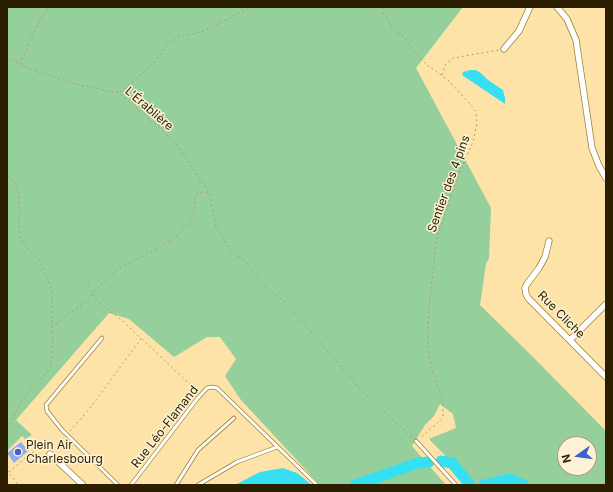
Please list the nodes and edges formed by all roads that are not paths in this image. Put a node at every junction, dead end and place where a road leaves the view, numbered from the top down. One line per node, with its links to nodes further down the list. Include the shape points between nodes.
1 (530, 7): 3 (street, via 519,31)
2 (557, 7): 4 (street, via 576,40 592,148)
3 (504, 49)
4 (606, 178)
5 (549, 241): 8 (street, Rue Cliche, via 545,257 525,288 526,294)
6 (606, 304): 8 (street)
7 (102, 338): 15 (lane, via 46,405 47,411 62,430)
8 (570, 340): 9 (street, Rue Cliche)
9 (606, 377)
10 (234, 418): 17 (lane, via 198,450)
11 (416, 441): 20 (lane)
12 (277, 447): 16 (lane, Rue Léo-Flamand, via 217,388 207,388); 18 (lane, via 237,462); 19 (lane)
13 (50, 454): 14 (street)
14 (83, 485)
15 (118, 485)
16 (132, 485)
17 (176, 485)
18 (198, 485)
19 (317, 485)
20 (456, 485)

